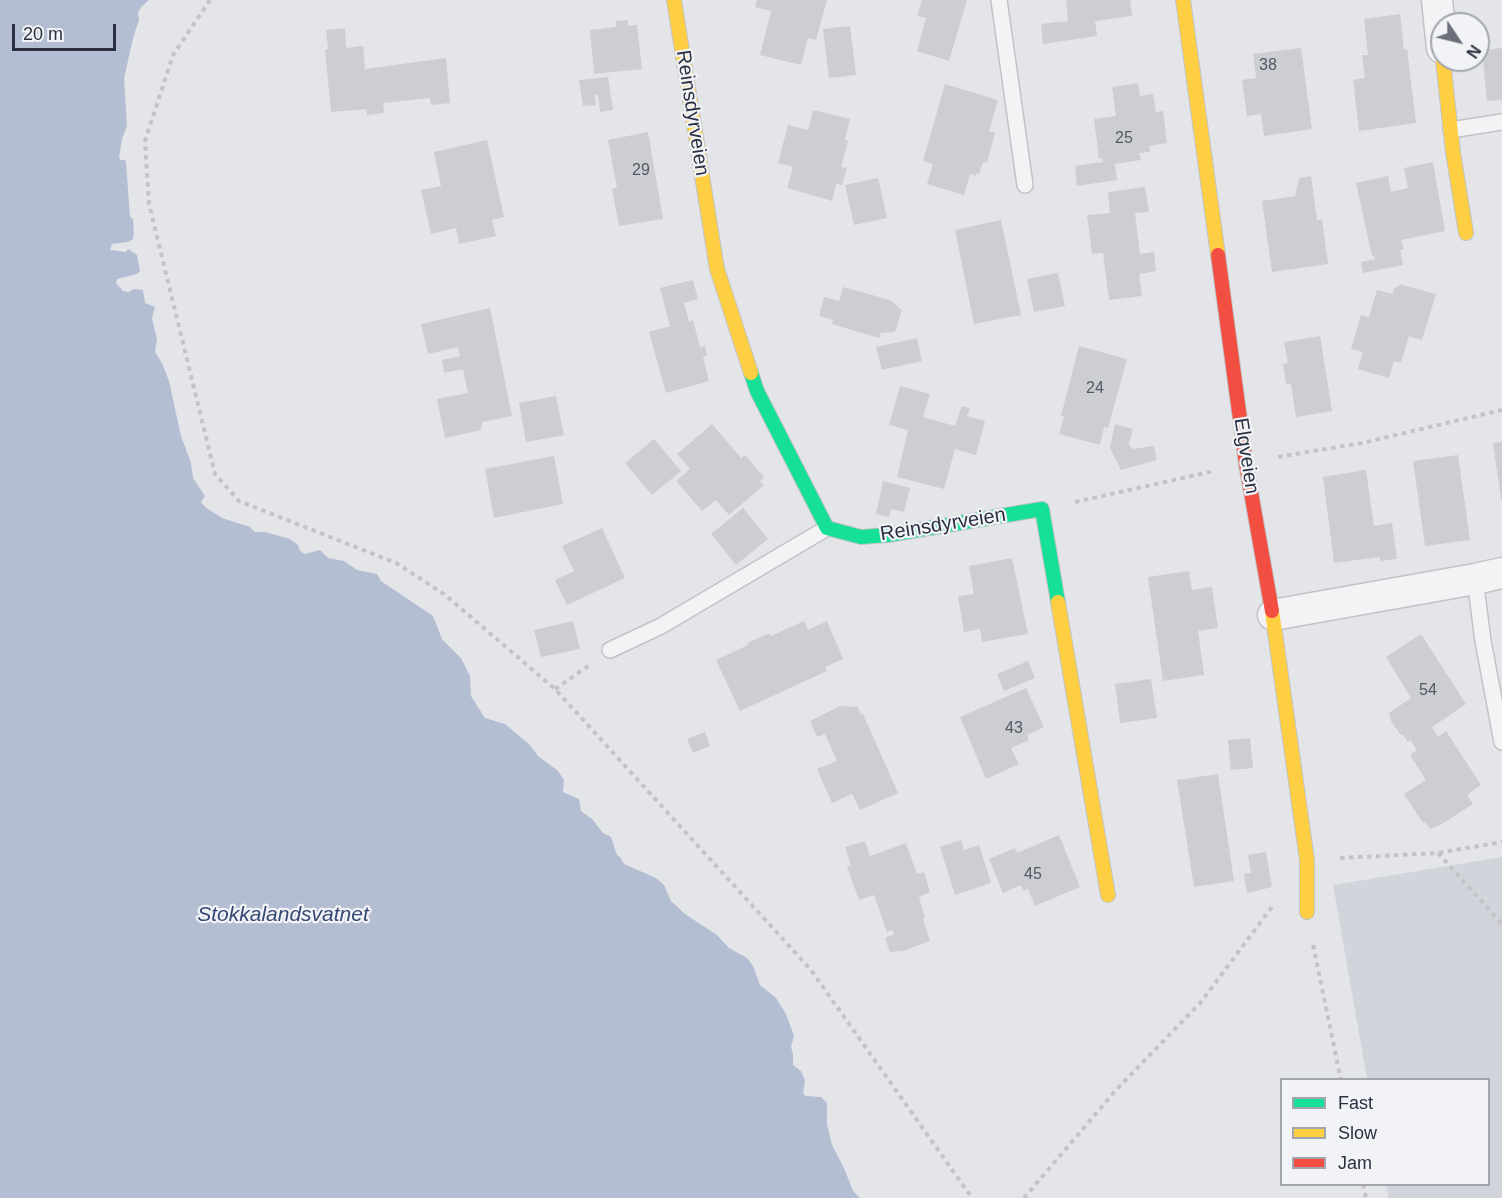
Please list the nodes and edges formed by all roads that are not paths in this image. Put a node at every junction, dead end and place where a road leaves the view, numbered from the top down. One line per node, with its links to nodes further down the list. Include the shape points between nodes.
1 (674, 0): 9 (street, Reinsdyrveien, via 717,269 757,390)
2 (999, 0): 7 (lane)
3 (1183, 0): 11 (street, Elgveien, via 1246,464)
4 (1444, 72): 6 (street)
5 (1502, 122): 6 (lane)
6 (1451, 130): 8 (street)
7 (1025, 185)
8 (1466, 233)
9 (827, 528): 12 (lane, via 661,626); 14 (street, Reinsdyrveien, via 861,537 888,535 1042,509)
10 (1489, 576): 11 (street); 13 (lane, via 1484,640)
11 (1273, 615): 15 (street, Elgveien, via 1307,860)
12 (610, 651)
13 (1502, 742)
14 (1108, 895)
15 (1306, 912)

